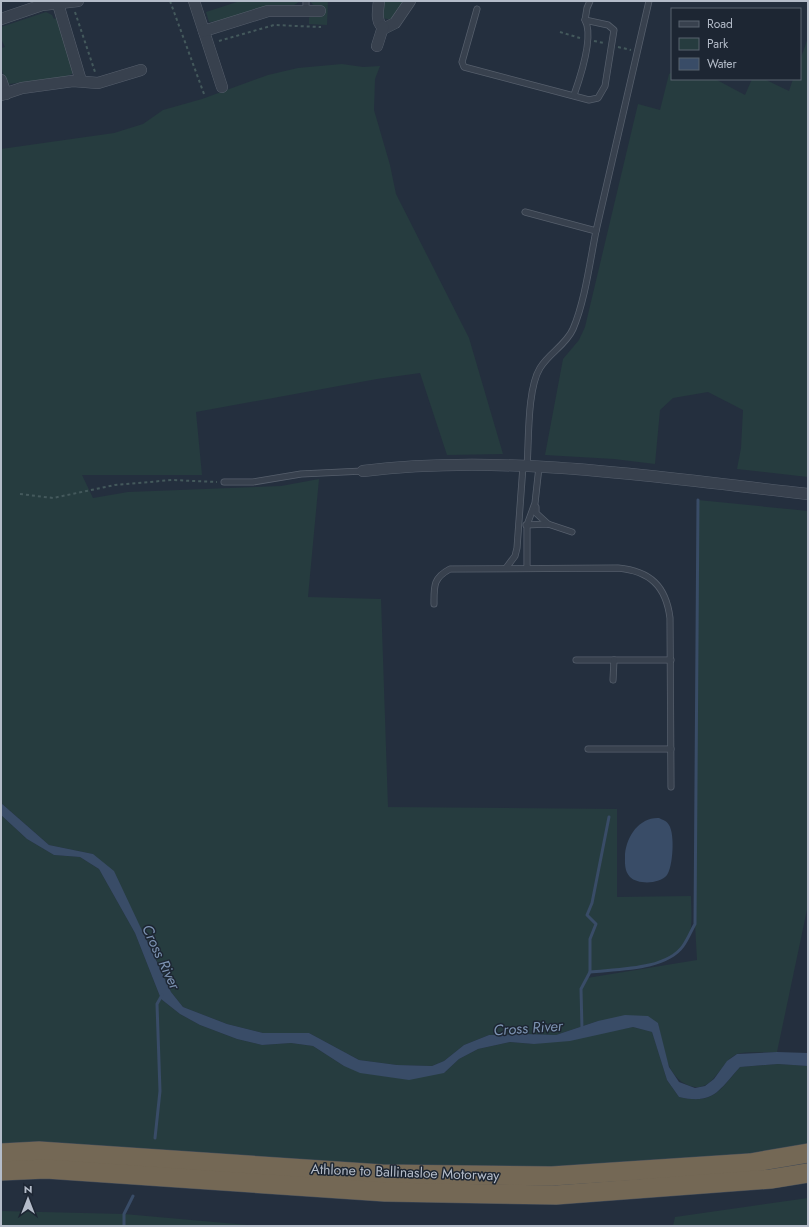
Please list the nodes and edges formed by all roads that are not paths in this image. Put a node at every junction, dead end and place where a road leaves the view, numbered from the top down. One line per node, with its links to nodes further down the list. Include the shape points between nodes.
1 (194, 1): 14 (street)
2 (378, 1): 13 (street, via 378,21)
3 (410, 1): 13 (street, via 392,26)
4 (590, 1): 12 (lane)
5 (649, 1): 23 (lane)
6 (61, 3): 7 (street); 11 (street, via 42,5); 18 (street)
7 (76, 5)
8 (306, 6): 10 (street); 14 (street, via 268,10)
9 (477, 10): 21 (lane, via 462,62 464,67)
10 (320, 11)
11 (1, 19)
12 (585, 20): 21 (lane, via 588,25 588,40); 21 (lane, via 608,25 614,30 612,45 605,86 598,98 589,100)
13 (383, 27): 15 (street)
14 (204, 31): 19 (street)
15 (377, 46)
16 (141, 70): 18 (street, via 128,70 98,83)
17 (1, 80): 20 (street)
18 (81, 81): 20 (street, via 22,88)
19 (222, 87)
20 (4, 94)
21 (574, 95)
22 (525, 212): 23 (lane)
23 (596, 231): 24 (lane, via 573,329 542,365 534,380)
24 (525, 467): 25 (street); 26 (street, via 479,465 398,467); 31 (lane)
25 (539, 467): 28 (street); 29 (lane)
26 (363, 471): 27 (lane, via 301,474 253,482)
27 (224, 482)
28 (808, 494)
29 (535, 502): 30 (lane, via 536,513); 32 (lane)
30 (548, 524): 32 (lane); 33 (lane)
31 (519, 525): 32 (lane); 34 (lane, via 515,556)
32 (527, 525): 35 (lane)
33 (572, 532)
34 (506, 568): 35 (lane); 36 (lane, via 450,569 442,573 434,587)
35 (527, 568): 39 (lane, via 618,568 633,570 649,578 664,593 668,605)
36 (434, 604)
37 (576, 660): 38 (lane)
38 (614, 660): 39 (lane); 40 (lane)
39 (671, 660): 41 (lane)
40 (613, 680)
41 (671, 748): 42 (lane); 43 (lane)
42 (588, 749)
43 (671, 787)
44 (1, 1153): 45 (highway, Athlone to Ballinasloe Motorway, via 39,1151 382,1174 552,1176 750,1163)
45 (808, 1153)
46 (1, 1171): 47 (highway, Athlone to Ballinasloe Motorway, via 46,1169 385,1192 556,1195 771,1179)
47 (808, 1173)

